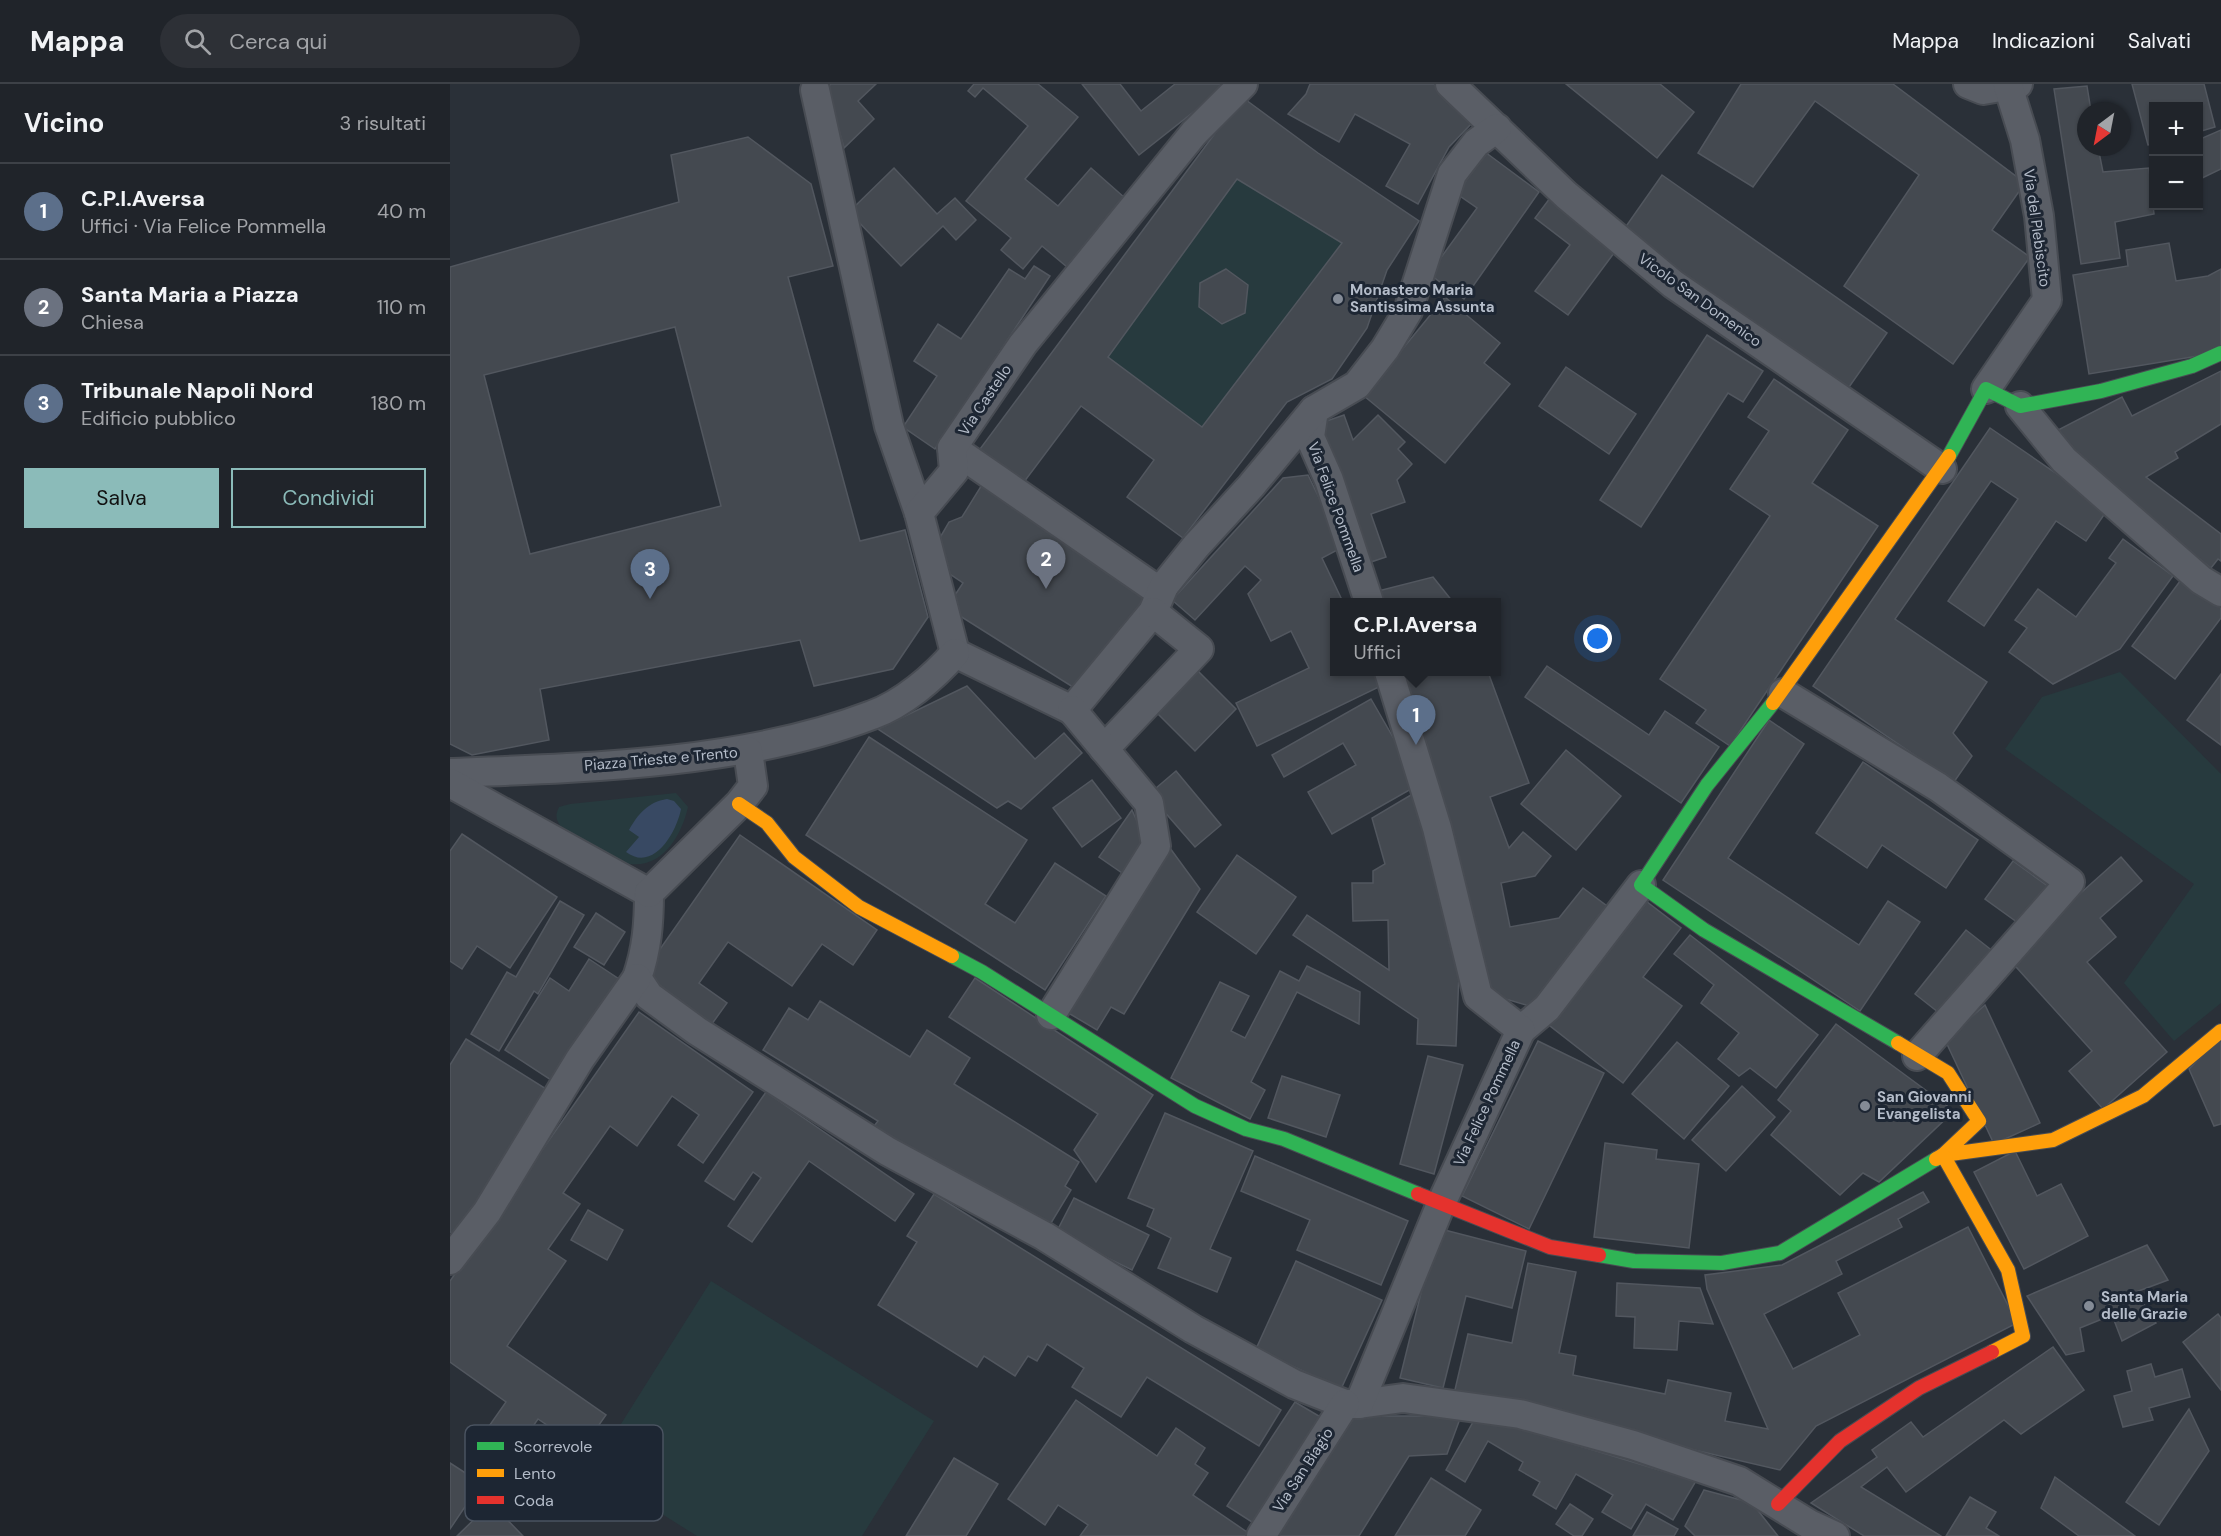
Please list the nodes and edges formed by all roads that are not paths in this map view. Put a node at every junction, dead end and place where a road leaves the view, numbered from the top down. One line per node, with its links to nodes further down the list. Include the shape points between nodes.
1 (1243, 84): 11 (street, Via Castello, via 1194,133 1044,318)
2 (1450, 84): 6 (street, Vicolo San Domenico)
3 (1968, 84): 4 (street, via 1983,90)
4 (2013, 85): 8 (street, Via del Plebiscito, via 2037,205 2047,300)
5 (814, 90): 13 (street, via 889,426)
6 (1497, 128): 10 (street, via 1476,143 1452,174 1408,311 1385,349 1357,385); 12 (street, Vicolo San Domenico, via 1566,195 1672,284)
7 (2221, 353): 9 (street, via 2192,366 2124,384)
8 (1986, 389): 9 (street); 12 (street)
9 (2020, 406): 15 (street, via 2064,460 2192,573)
10 (1314, 410): 14 (street); 16 (street, Via Felice Pommella, via 1310,437 1329,480)
11 (952, 448): 13 (street, Via Castello, via 954,471); 14 (street, via 1153,587)
12 (1942, 469): 20 (street)
13 (919, 513): 18 (street)
14 (1164, 586): 17 (street)
15 (2221, 592)
16 (1367, 598)
17 (1153, 612): 21 (street); 22 (street, via 1199,649)
18 (955, 653): 21 (street); 23 (street, via 934,678 874,715)
19 (1390, 676): 31 (street, Via Felice Pommella, via 1437,828 1478,996)
20 (1783, 693): 27 (street, via 1761,715 1684,818); 33 (street, via 1938,787 2070,882)
21 (1072, 710): 22 (street)
22 (1104, 749): 30 (street, via 1149,802 1156,846)
23 (748, 751): 24 (street, Piazza Trieste e Trento, via 551,770); 26 (street, Piazza Trieste e Trento, via 753,786)
24 (450, 773)
25 (450, 783): 28 (street)
26 (739, 804): 28 (street, Piazza Trieste e Trento); 30 (street, via 767,823 794,857 859,907 955,956)
27 (1641, 885): 31 (street, via 1547,1008); 33 (street, via 1704,930)
28 (649, 892): 29 (street, via 645,956)
29 (637, 978): 36 (street, via 580,1059 487,1212); 37 (street, via 649,996 697,1031 887,1150 1044,1236 1203,1335 1294,1384)
30 (1051, 1015): 35 (street, via 1195,1106)
31 (1521, 1030): 35 (street, Via Felice Pommella)
32 (2221, 1031): 34 (street, via 2143,1096 2054,1140)
33 (1917, 1056): 34 (street, via 1948,1073 1978,1121)
34 (1943, 1155): 35 (street, via 1780,1253 1722,1263 1634,1261 1550,1247); 38 (street, via 2008,1270 2023,1336 1919,1388 1840,1441)
35 (1441, 1204): 37 (street, Via Felice Pommella)
36 (450, 1260)
37 (1352, 1404): 38 (street, via 1403,1398 1520,1414 1633,1445 1740,1481); 40 (street, Via San Biagio)
38 (1778, 1504): 39 (street)
39 (1809, 1530): 41 (street)
40 (1261, 1536)
41 (1835, 1536)

